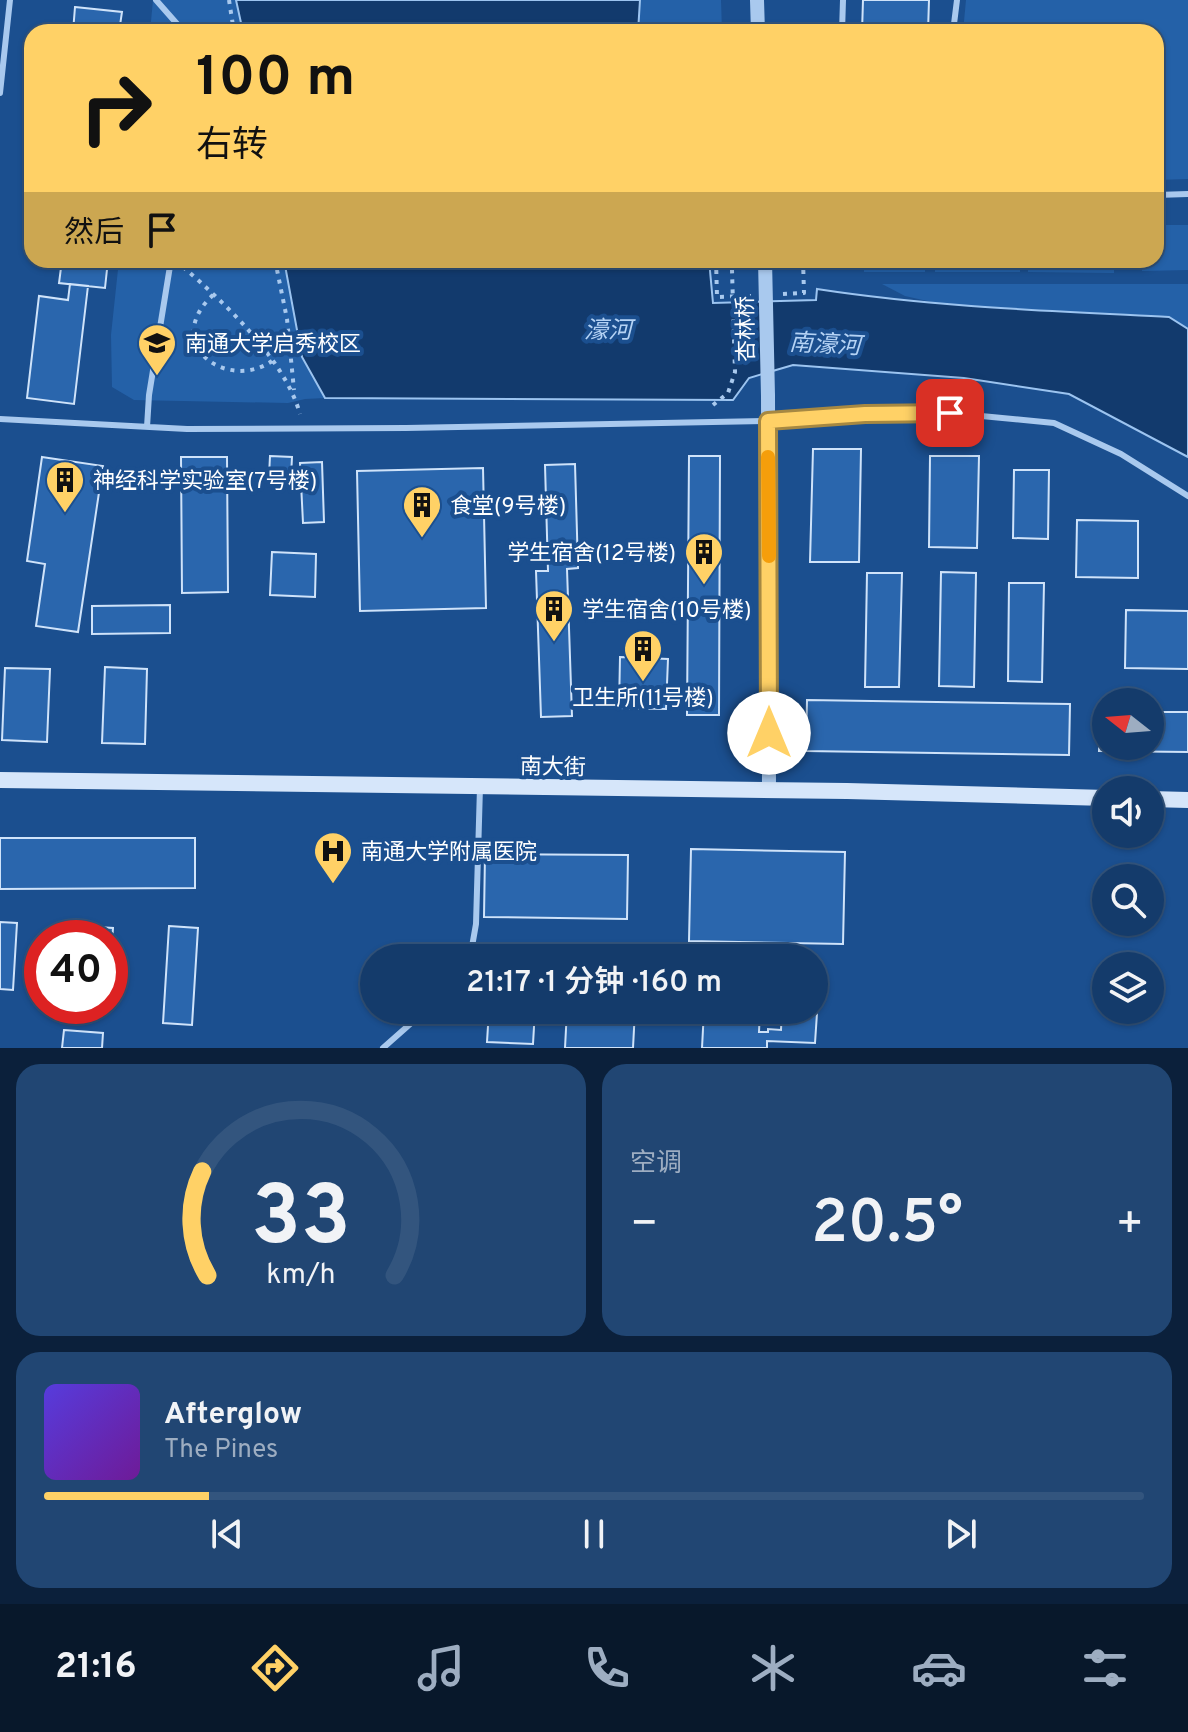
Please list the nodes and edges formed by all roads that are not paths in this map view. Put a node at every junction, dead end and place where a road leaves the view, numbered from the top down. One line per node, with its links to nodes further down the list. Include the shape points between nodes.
1 (10, 0): 10 (lane)
2 (156, 0): 6 (lane)
3 (757, 0): 7 (street)
4 (843, 0): 8 (lane)
5 (957, 0): 9 (lane)
6 (177, 24)
7 (758, 24)
8 (842, 24)
9 (954, 24)
10 (0, 93)
11 (1188, 194): 12 (lane)
12 (1164, 195)
13 (172, 268): 17 (lane)
14 (765, 268): 16 (street, 杏林桥, bridge)
15 (0, 419): 17 (lane)
16 (768, 421): 17 (lane); 18 (lane, via 950,413 1054,423 1121,454); 21 (street, 杏林桥)
17 (147, 427)
18 (1188, 496)
19 (0, 780): 20 (main road, 南大街)
20 (480, 787): 21 (main road, 南大街); 25 (lane)
21 (769, 791): 22 (main road, 南大街)
22 (1092, 798)
23 (1164, 799): 24 (main road)
24 (1188, 800)
25 (472, 944)
26 (410, 1024): 27 (lane)
27 (383, 1048)

